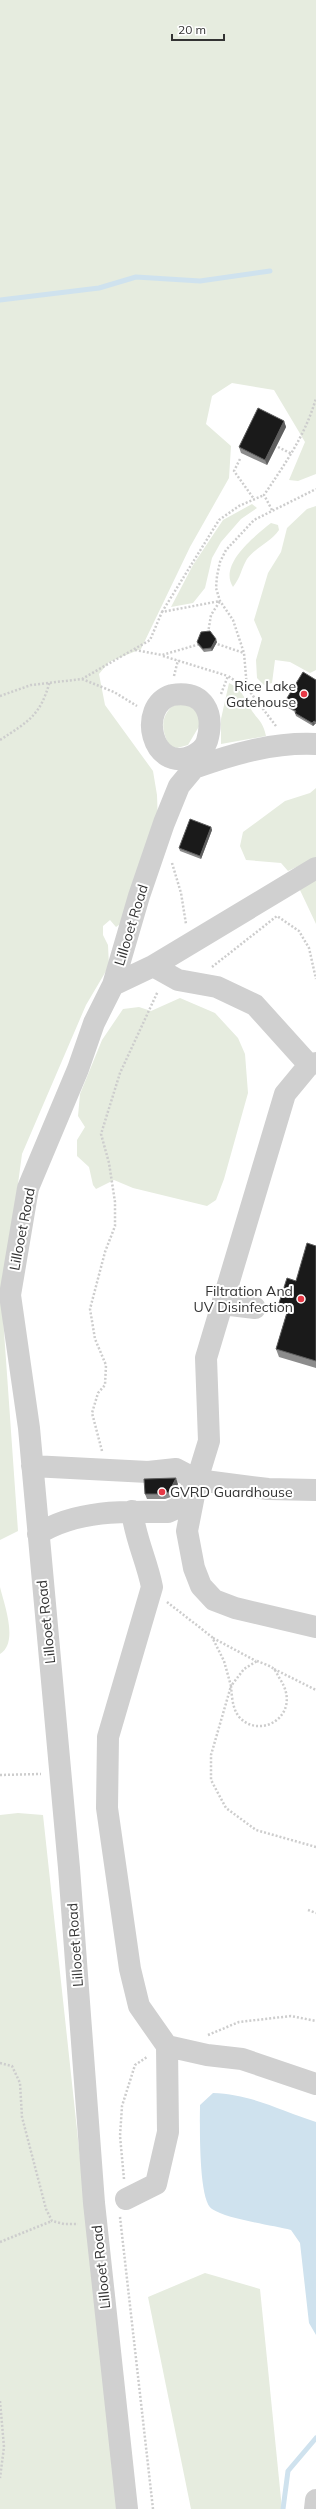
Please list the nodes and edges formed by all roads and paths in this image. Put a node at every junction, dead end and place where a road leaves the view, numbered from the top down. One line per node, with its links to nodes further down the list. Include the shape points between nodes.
1 (316, 398): 3 (path)
2 (278, 446): 3 (path)
3 (292, 454): 6 (path)
4 (240, 459): 7 (path, via 234,471)
5 (316, 488): 8 (path)
6 (264, 495): 7 (path); 8 (path)
7 (254, 499): 10 (path, via 220,520)
8 (272, 510): 9 (path, via 254,520 226,550 217,576 216,588)
9 (220, 602): 10 (path); 11 (path, via 211,615); 13 (path, via 233,620)
10 (162, 612): 12 (path, via 150,640)
11 (208, 635)
12 (134, 650): 14 (path); 18 (path, via 117,657)
13 (244, 653): 14 (path, via 207,641); 20 (path)
14 (162, 655): 15 (path)
15 (178, 660): 16 (path); 17 (path)
16 (174, 676)
17 (228, 676): 20 (path); 23 (path)
18 (82, 679): 19 (path); 22 (path, via 114,692)
19 (50, 681): 21 (path); 24 (path, via 44,703 32,719)
20 (247, 688): 25 (path, via 265,715)
21 (0, 696)
22 (153, 716): 23 (street, via 161,699 182,694 202,702); 26 (street, via 152,729 156,746 164,755)
23 (211, 720): 26 (street, via 207,743)
24 (0, 740)
25 (307, 744): 26 (street)
26 (191, 763): 34 (street, Lillooet Road, via 164,823 139,896)
27 (171, 860): 29 (path, via 181,893 186,924)
28 (316, 868): 29 (street)
29 (183, 949): 30 (street)
30 (153, 966): 33 (street); 34 (street)
31 (209, 969): 32 (path, via 277,916 299,930 309,948)
32 (316, 979)
33 (178, 980): 35 (street, via 217,986 255,1005); 38 (path, via 160,986 157,998 137,1032 120,1073 102,1134 110,1170 115,1226 103,1258 90,1308 94,1339 106,1364 105,1385 98,1393 92,1413)
34 (114, 985): 39 (street, Lillooet Road, via 94,1023 78,1069 28,1188 10,1296)
35 (312, 1064): 36 (street, via 286,1094)
36 (222, 1304): 37 (street); 40 (street, via 206,1358 209,1441)
37 (254, 1308)
38 (104, 1457)
39 (32, 1466): 40 (street, via 148,1472 176,1469); 43 (street, Lillooet Road)
40 (197, 1480): 41 (street, via 268,1489); 42 (street, via 179,1507 168,1512); 45 (street, via 187,1531 194,1568 201,1586 214,1600 235,1608)
41 (316, 1490)
42 (132, 1511): 43 (street, via 76,1518 51,1525); 44 (street, via 134,1532 149,1570)
43 (38, 1534): 51 (street, Lillooet Road)
44 (152, 1587): 46 (path, via 172,1607); 58 (street, via 108,1737 107,1808 130,1969 139,2006)
45 (316, 1627)
46 (212, 1637): 47 (path); 49 (path, via 224,1661)
47 (257, 1661): 48 (path); 49 (path, via 244,1669)
48 (274, 1669): 49 (path, via 286,1687 288,1705 281,1716 267,1725 254,1725 240,1718 233,1704); 50 (path)
49 (231, 1686): 53 (path, via 211,1755 211,1780 226,1808 256,1830)
50 (316, 1690)
51 (60, 1774): 52 (path); 68 (street, Lillooet Road, via 94,2203)
52 (0, 1775)
53 (316, 1847)
54 (308, 1910): 55 (path)
55 (316, 1913)
56 (316, 2021): 57 (path, via 291,2016 239,2022)
57 (204, 2036)
58 (166, 2046): 60 (street, via 207,2055 242,2058); 61 (path, via 135,2065 122,2106 120,2136); 61 (street, via 170,2105 168,2132 156,2184)
59 (0, 2063): 62 (path, via 12,2066 20,2083 26,2137)
60 (316, 2084)
61 (126, 2199): 69 (path, via 120,2220)
62 (52, 2221): 63 (path, via 64,2224); 64 (path)
63 (84, 2223)
64 (0, 2242)
65 (0, 2401): 66 (path, via 4,2447)
66 (0, 2478)
67 (316, 2500): 70 (street)
68 (127, 2509)
69 (153, 2509)
70 (315, 2509)

